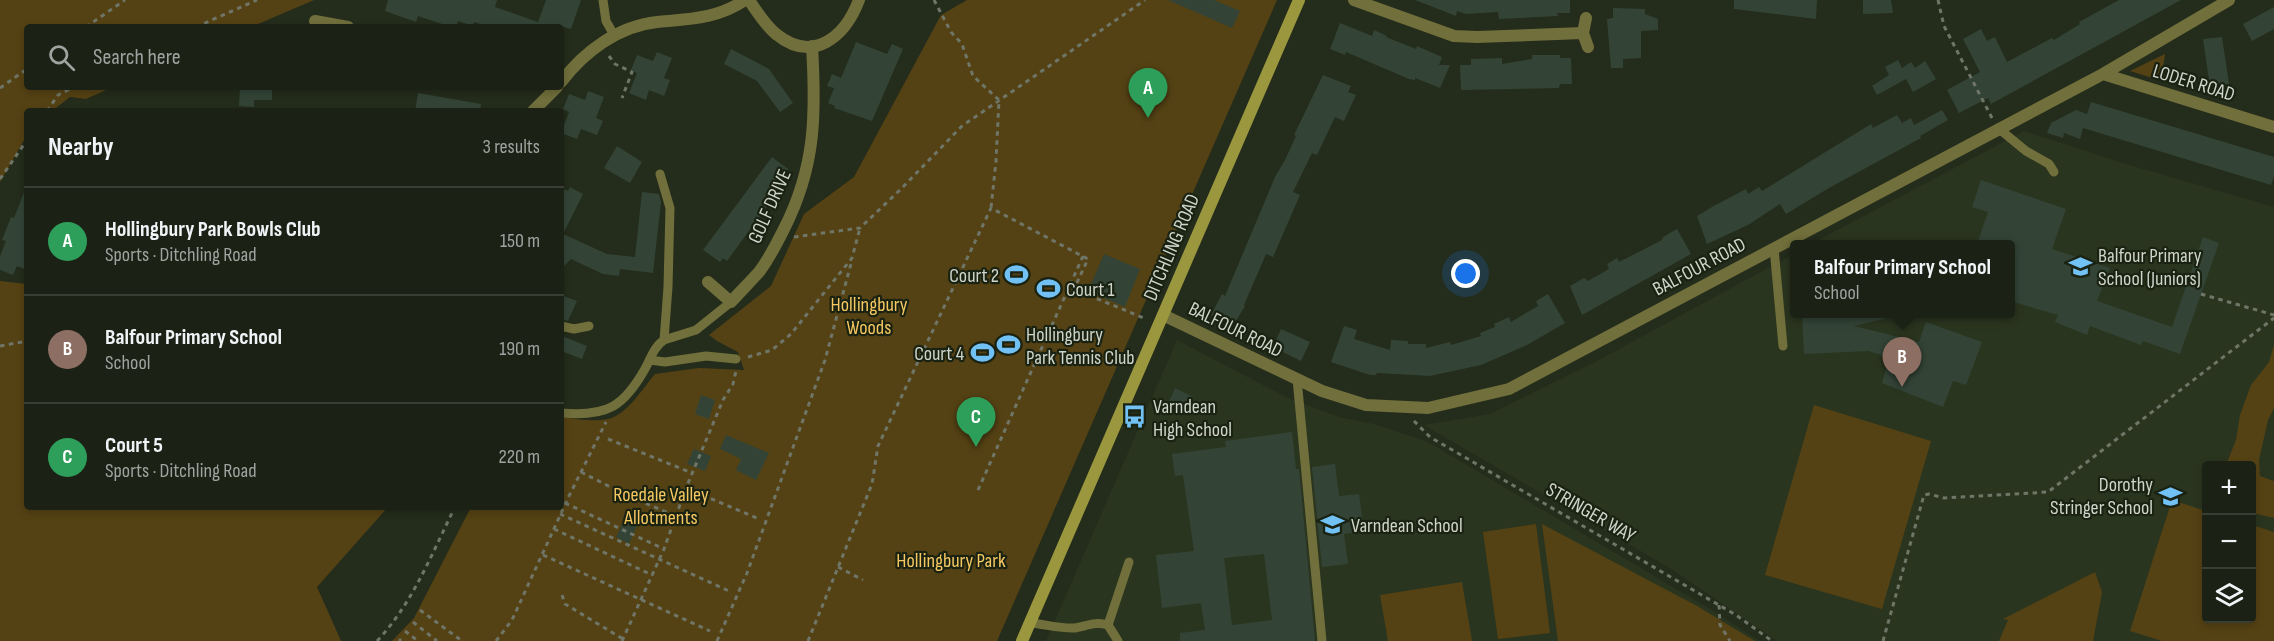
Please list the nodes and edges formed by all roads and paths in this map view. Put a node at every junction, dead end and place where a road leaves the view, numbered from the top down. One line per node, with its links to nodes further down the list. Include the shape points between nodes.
1 (125, 0): 14 (path)
2 (257, 0): 15 (path)
3 (603, 0): 18 (lane, via 606,21)
4 (747, 0): 18 (street, via 707,18 646,24); 20 (street, via 776,34 795,44)
5 (934, 0): 29 (path, via 962,44 973,76)
6 (1145, 0): 29 (path)
7 (1299, 0): 48 (street, DITCHLING ROAD)
8 (1354, 0): 17 (street, via 1454,36)
9 (1938, 0): 33 (path, via 1944,26)
10 (2229, 0): 24 (street, BALFOUR ROAD)
11 (862, 1): 20 (street, via 843,30 825,43)
12 (1586, 18): 17 (street)
13 (315, 21): 16 (street)
14 (90, 24)
15 (203, 24)
16 (332, 24)
17 (1583, 33): 21 (street)
18 (614, 35): 19 (street)
19 (601, 44): 22 (street); 28 (path, via 615,64 632,72)
20 (812, 46): 40 (street, GOLF DRIVE, via 813,138 798,198)
21 (1588, 47)
22 (567, 67)
23 (24, 71): 25 (path)
24 (2103, 74): 32 (street, LODER ROAD); 33 (street, BALFOUR ROAD)
25 (0, 88)
26 (68, 90): 30 (path, via 58,95)
27 (554, 90): 31 (street)
28 (622, 98)
29 (999, 100): 38 (path); 39 (path, via 962,126)
30 (49, 108)
31 (536, 108)
32 (2274, 127)
33 (1998, 129): 35 (lane, via 2049,164); 41 (street, BALFOUR ROAD)
34 (24, 144): 37 (path)
35 (2054, 172)
36 (660, 174): 51 (lane, via 670,208)
37 (0, 179)
38 (991, 208): 42 (path); 78 (path, via 879,446 872,484)
39 (860, 228): 40 (path); 43 (path)
40 (779, 239): 46 (street, GOLF DRIVE, via 759,271)
41 (1774, 248): 54 (lane); 58 (street, BALFOUR ROAD, via 1509,389 1428,408)
42 (1083, 256): 48 (path, via 1088,259 1074,289); 65 (path)
43 (852, 258): 55 (path, via 786,340 764,354); 97 (path, via 825,360 747,573)
44 (708, 282): 46 (street)
45 (2201, 294): 47 (path)
46 (731, 302): 51 (lane, via 696,330)
47 (2274, 317): 104 (path, via 2048,492 1944,498 1924,495)
48 (1161, 320): 57 (street, BALFOUR ROAD); 87 (street, DITCHLING ROAD)
49 (589, 326): 50 (lane)
50 (564, 327)
51 (664, 340): 56 (lane)
52 (24, 342): 53 (path)
53 (0, 346)
54 (1783, 346)
55 (736, 359): 56 (lane, via 706,356 665,362); 63 (path, via 735,381)
56 (650, 360): 59 (lane, via 625,399)
57 (1297, 379): 58 (street, BALFOUR ROAD, via 1366,405); 101 (lane)
58 (1398, 406): 84 (path, STRINGER WAY, via 1430,437)
59 (610, 409): 60 (lane); 62 (path)
60 (564, 413)
61 (609, 439): 63 (path)
62 (581, 472): 66 (path); 71 (path)
63 (692, 473): 64 (path)
64 (686, 488): 71 (path); 72 (path)
65 (978, 490)
66 (566, 503): 67 (path); 74 (path)
67 (564, 507)
68 (454, 510): 92 (path, via 425,571 391,627)
69 (562, 510): 70 (path)
70 (560, 514): 73 (path); 76 (path)
71 (676, 516): 74 (path)
72 (757, 518)
73 (554, 529): 75 (path); 79 (path)
74 (664, 549): 76 (path)
75 (542, 555): 83 (path); 96 (path, via 512,620)
76 (659, 560): 79 (path); 81 (path)
77 (1129, 562): 88 (lane)
78 (838, 567): 80 (path); 98 (path)
79 (652, 575): 83 (path)
80 (863, 580)
81 (729, 591)
82 (562, 595): 91 (path, via 565,604)
83 (641, 600): 90 (path); 91 (path)
84 (1719, 606): 102 (path, via 1720,626); 103 (path, STRINGER WAY)
85 (420, 610): 95 (path)
86 (413, 622): 94 (path)
87 (1030, 623): 88 (lane, via 1069,628 1092,623); 99 (street, DITCHLING ROAD)
88 (1108, 625): 100 (lane)
89 (405, 631): 93 (path)
90 (710, 631)
91 (622, 640)
92 (377, 641)
93 (418, 641)
94 (437, 641)
95 (462, 641)
96 (496, 641)
97 (717, 641)
98 (808, 641)
99 (1022, 641)
100 (1118, 641)
101 (1322, 641)
102 (1730, 641)
103 (1772, 641)
104 (1883, 641)

